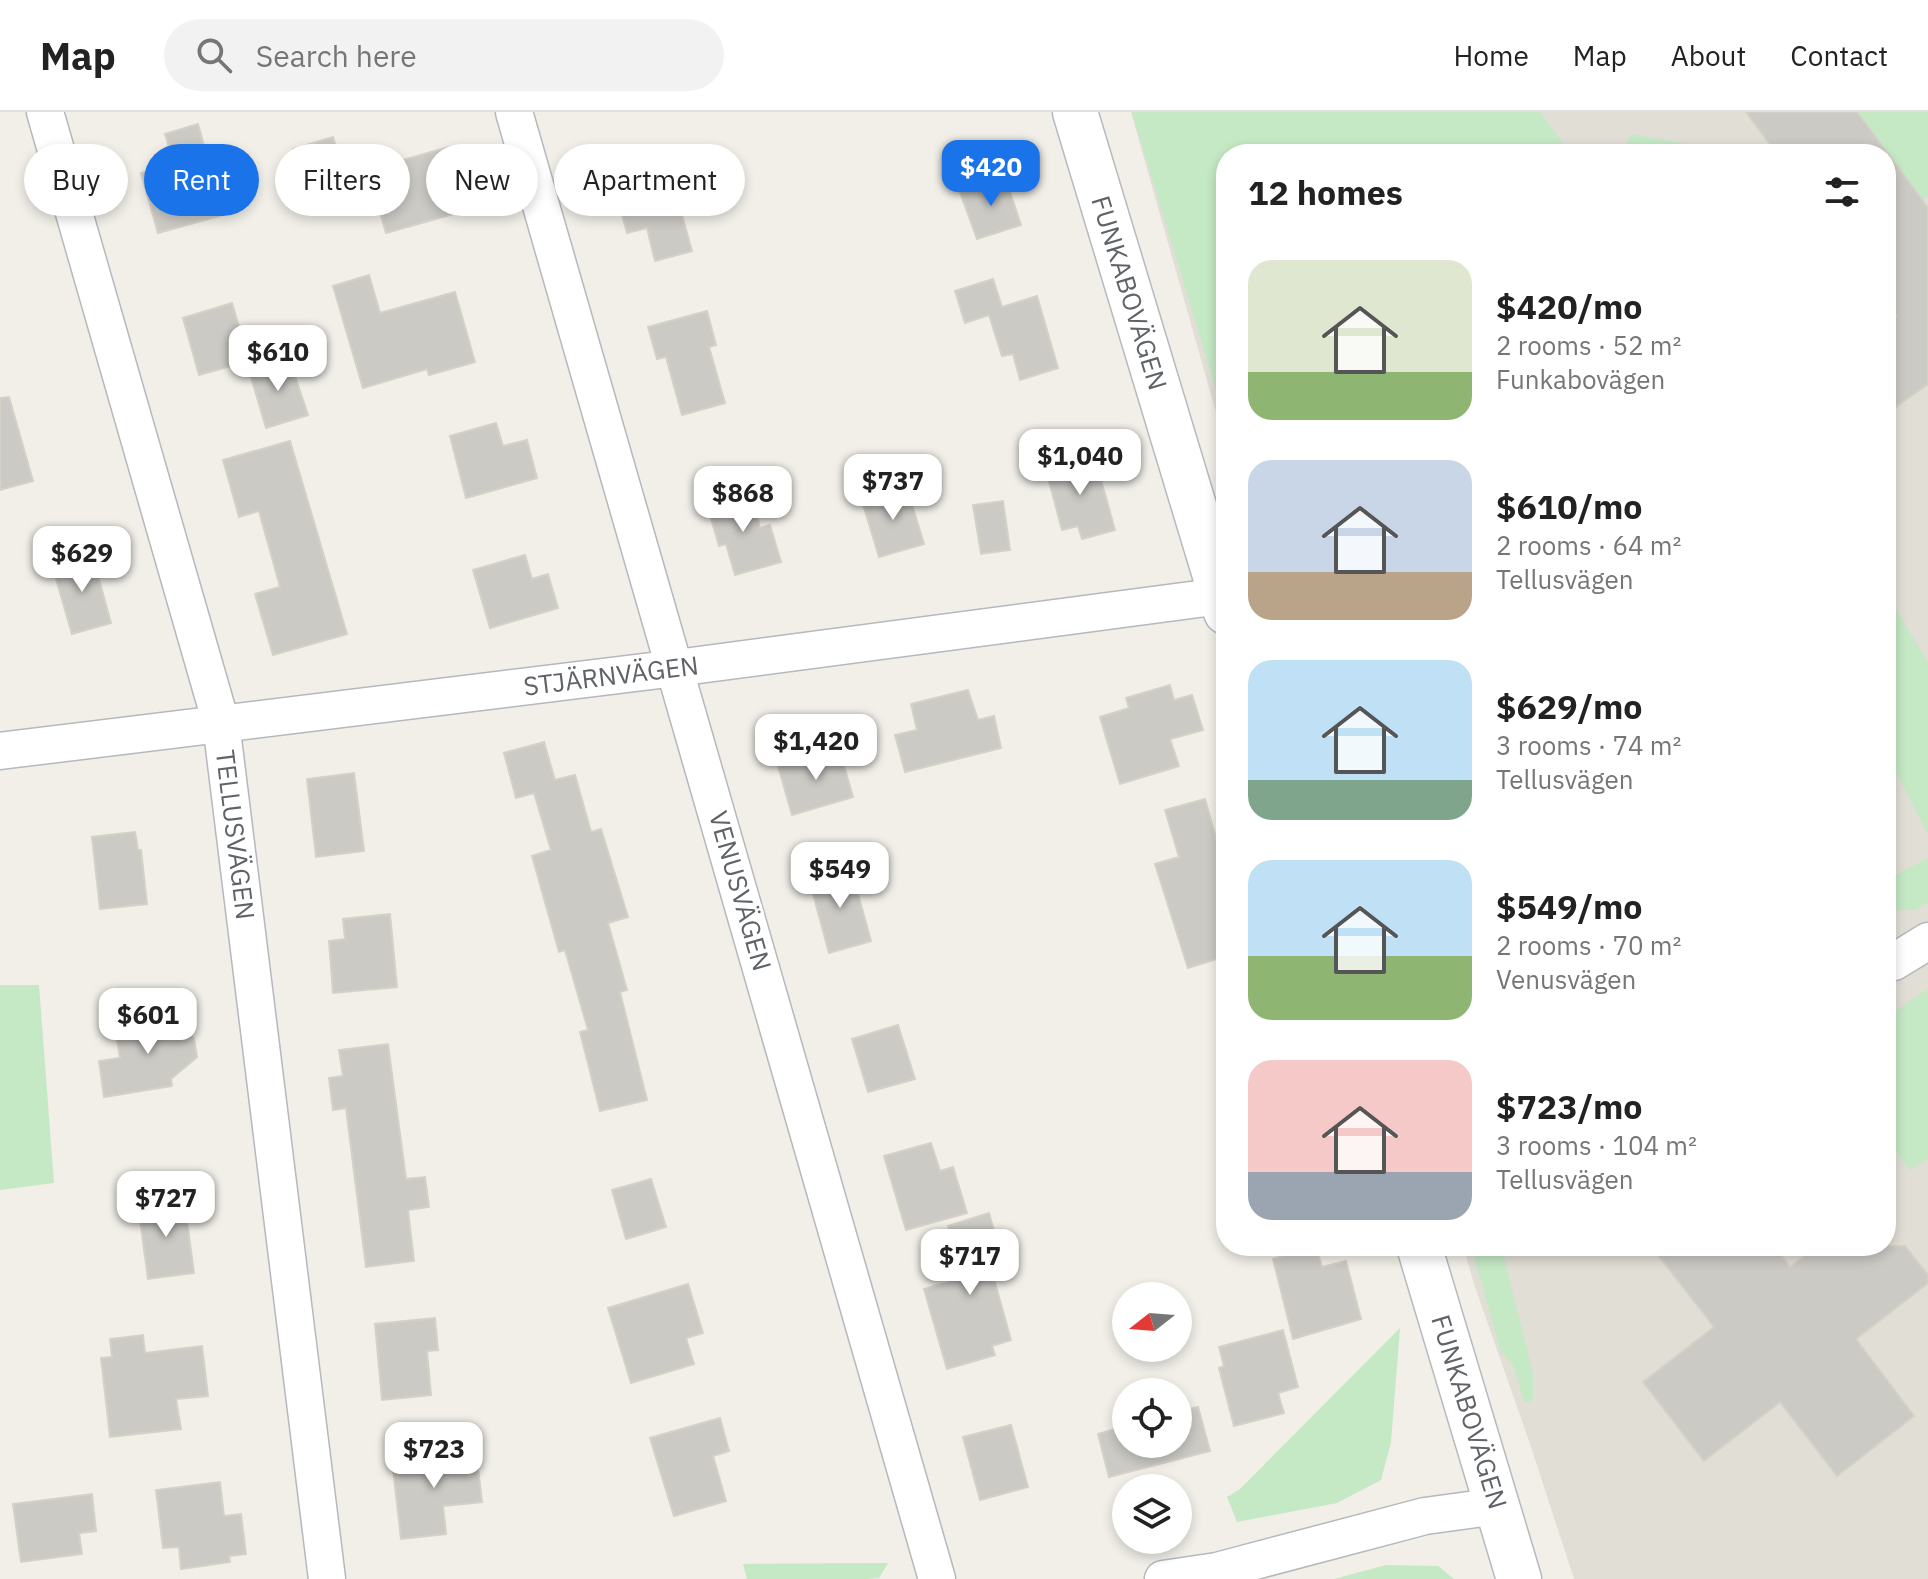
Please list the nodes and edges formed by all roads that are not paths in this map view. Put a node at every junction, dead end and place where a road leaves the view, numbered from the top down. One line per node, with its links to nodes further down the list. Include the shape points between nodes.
1 (45, 112): 7 (street, TELLUSVÄGEN)
2 (514, 112): 6 (street, VENUSVÄGEN)
3 (1075, 112): 4 (street, FUNKABOVÄGEN)
4 (1216, 578)
5 (1216, 605): 6 (street, STJÄRNVÄGEN)
6 (676, 668): 7 (street, STJÄRNVÄGEN); 15 (street, VENUSVÄGEN)
7 (221, 723): 8 (street, STJÄRNVÄGEN); 14 (street, TELLUSVÄGEN)
8 (0, 751)
9 (1928, 941): 10 (street)
10 (1896, 961)
11 (1422, 1256): 12 (street, FUNKABOVÄGEN)
12 (1498, 1506): 13 (street, via 1425,1516); 17 (street, FUNKABOVÄGEN)
13 (1218, 1575): 16 (street)
14 (327, 1579)
15 (937, 1579)
16 (1163, 1579)
17 (1519, 1579)

